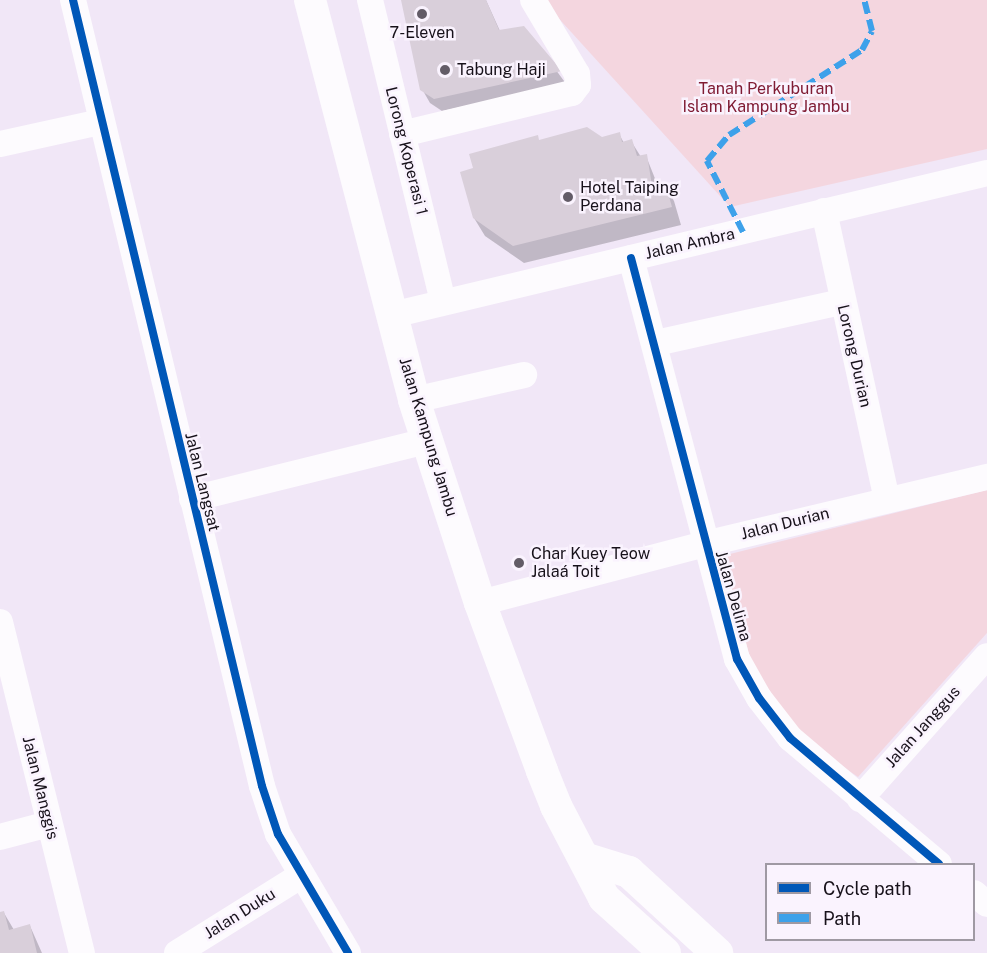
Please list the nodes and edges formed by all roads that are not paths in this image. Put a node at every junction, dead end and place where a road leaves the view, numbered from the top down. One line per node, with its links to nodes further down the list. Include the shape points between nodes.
1 (73, 0): 5 (street, Jalan Langsat)
2 (310, 0): 13 (main road, Jalan Kampung Jambu)
3 (370, 0): 6 (street, Lorong Koperasi 1)
4 (532, 0): 6 (street, via 577,74 578,85 572,93)
5 (100, 122): 7 (street); 19 (street, Jalan Langsat)
6 (402, 134): 11 (street, Lorong Koperasi 1)
7 (0, 144)
8 (987, 173): 9 (street, Jalan Ambra)
9 (824, 211): 10 (street, Jalan Ambra); 12 (street, Lorong Durian)
10 (631, 258): 11 (street, Jalan Ambra); 14 (street, Jalan Delima)
11 (443, 302): 13 (street, Jalan Ambra)
12 (841, 302): 14 (street); 20 (street, Lorong Durian)
13 (392, 315): 16 (main road, Jalan Kampung Jambu)
14 (656, 343): 21 (street, Jalan Delima)
15 (524, 375): 16 (street)
16 (414, 400): 17 (main road, Jalan Kampung Jambu)
17 (427, 441): 19 (street); 22 (main road, Jalan Kampung Jambu)
18 (987, 477): 20 (street, Jalan Durian)
19 (192, 500): 30 (street, Jalan Langsat, via 262,786 278,834)
20 (887, 500): 21 (street, Jalan Durian)
21 (705, 544): 22 (street, Jalan Durian); 25 (street, Jalan Delima, via 736,659 759,698 790,738)
22 (480, 603): 28 (main road, Jalan Kampung Jambu, via 556,806)
23 (0, 622): 26 (street, Jalan Manggis)
24 (987, 656): 25 (street, Jalan Janggus)
25 (860, 799): 29 (street, Jalan Delima)
26 (49, 824): 27 (street); 33 (street, Jalan Manggis)
27 (0, 837)
28 (587, 859): 36 (main road, Jalan Kampung Jambu, via 604,898); 37 (main road, via 629,872)
29 (938, 863)
30 (302, 875): 34 (street, Jalan Duku); 35 (street, Jalan Langsat)
31 (975, 894): 32 (street)
32 (987, 904)
33 (82, 953)
34 (177, 953)
35 (348, 953)
36 (665, 953)
37 (717, 953)

